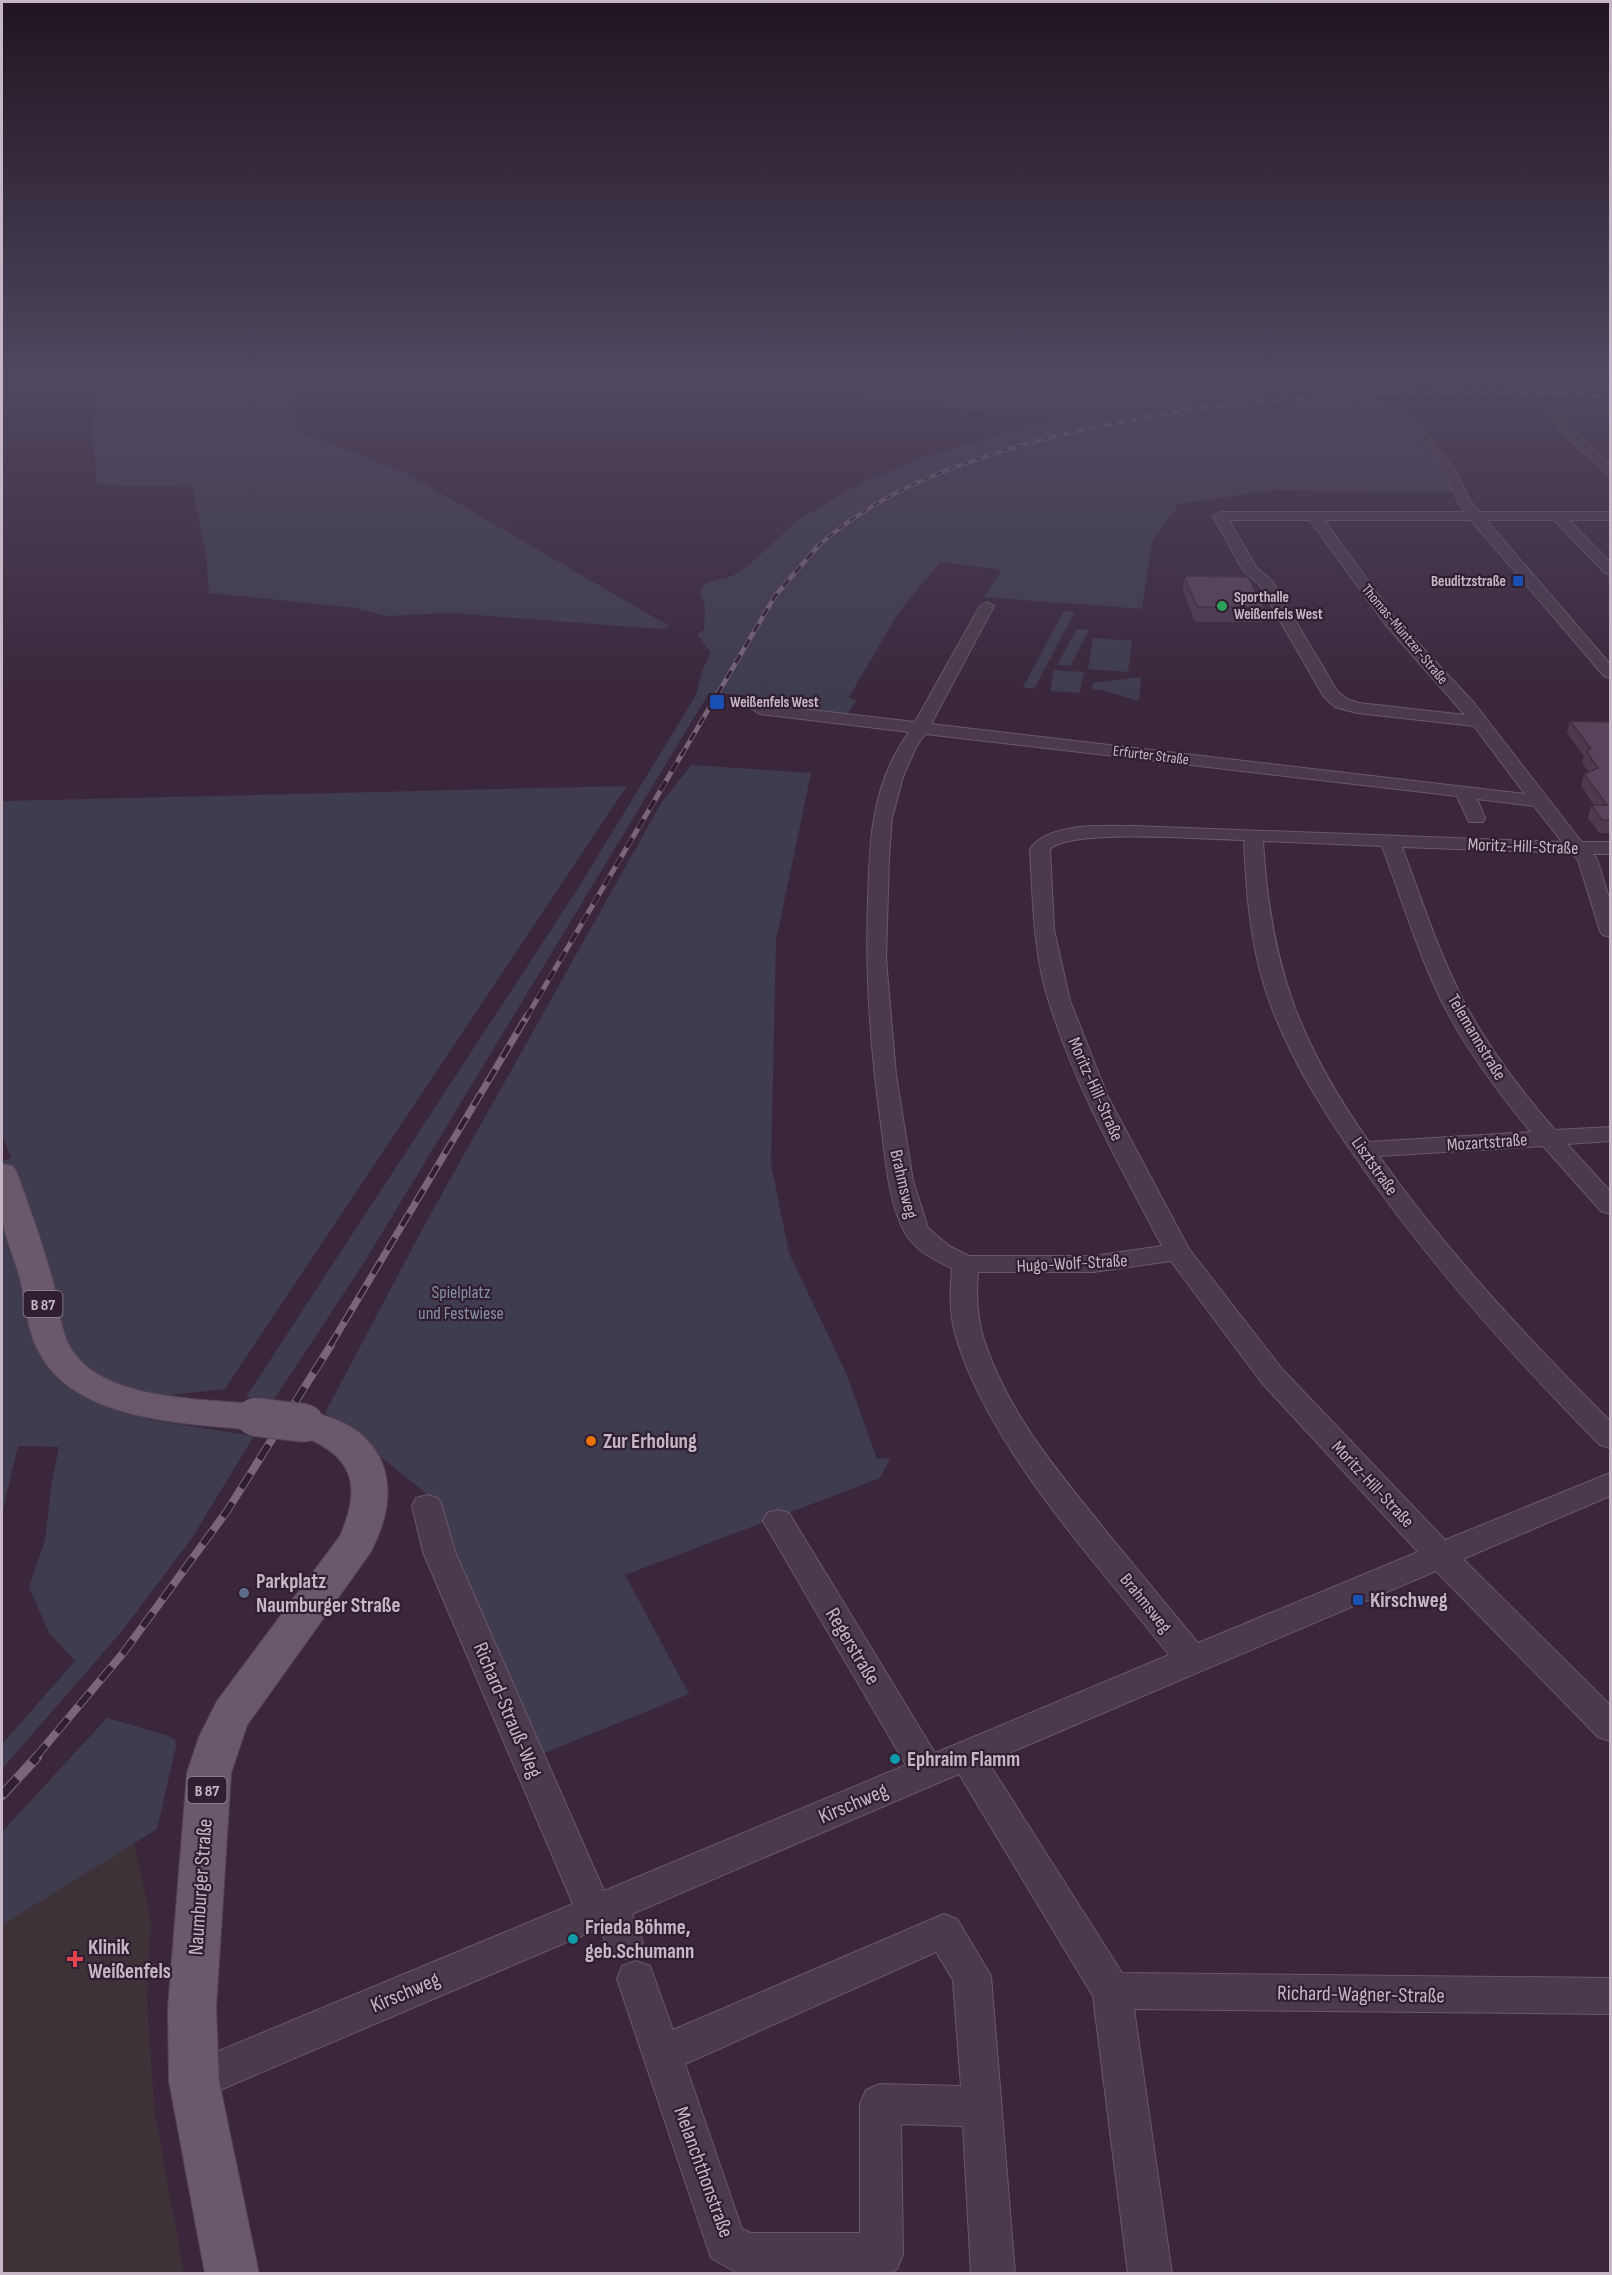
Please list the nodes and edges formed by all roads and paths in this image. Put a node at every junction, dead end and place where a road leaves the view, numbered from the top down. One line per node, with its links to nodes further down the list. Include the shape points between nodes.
1 (1457, 486): 3 (street)
2 (1313, 515): 3 (street); 10 (street, Thomas-Müntzer-Straße, via 1390,621); 10 (street, via 1220,516 1250,570 1265,581 1330,694 1357,708)
3 (1474, 515): 4 (street); 8 (street)
4 (1558, 516): 5 (street); 6 (street)
5 (1611, 516)
6 (1611, 570)
7 (987, 606): 11 (street, Brahmsweg)
8 (1611, 673)
9 (760, 709): 11 (street, Erfurter Straße)
10 (1478, 721): 13 (street, Thomas-Müntzer-Straße)
11 (921, 727): 12 (street, Erfurter Straße); 26 (street, Brahmsweg, via 894,777 883,818 876,959 885,1075 901,1181 915,1228 929,1245)
12 (1465, 793): 13 (street, Erfurter Straße); 14 (street)
13 (1542, 801): 17 (street, Thomas-Müntzer-Straße)
14 (1476, 818)
15 (1253, 835): 16 (street, Moritz-Hill-Straße); 22 (street, Lisztstraße, via 1265,948 1275,988 1308,1064); 25 (street, Moritz-Hill-Straße, via 1077,835 1051,839 1040,849 1044,930 1059,1001 1096,1097)
16 (1390, 841): 17 (street, Moritz-Hill-Straße); 21 (street, Telemannstraße, via 1452,999 1497,1071)
17 (1579, 848): 18 (street, Moritz-Hill-Straße); 19 (street, Thomas-Müntzer-Straße, via 1587,859)
18 (1611, 848)
19 (1611, 931)
20 (1611, 1134): 21 (street, Mozartstraße)
21 (1548, 1138): 22 (street, Mozartstraße); 24 (street, Telemannstraße)
22 (1363, 1150): 27 (street, Lisztstraße, via 1472,1292 1557,1386)
23 (2, 1173): 42 (main road, Naumburger Straße / B 87, bridge, via 37,1280 55,1351 71,1373 99,1391 126,1400 323,1428 359,1456 370,1483 369,1512 356,1543 237,1705 214,1753 206,1793 192,2008)
24 (1611, 1206)
25 (1178, 1252): 26 (street, Hugo-Wolf-Straße, via 1059,1266); 31 (street, Moritz-Hill-Straße, via 1272,1376)
26 (965, 1264): 32 (street, Brahmsweg, via 961,1281 964,1321 993,1397 1041,1471)
27 (1611, 1438)
28 (1611, 1484): 31 (street, Kirschweg)
29 (427, 1506): 36 (street, Richard-Strauß-Weg, via 439,1552)
30 (778, 1521): 35 (street, Regerstraße)
31 (1440, 1556): 32 (street, Kirschweg); 33 (street, Moritz-Hill-Straße)
32 (1191, 1659): 34 (street, Kirschweg)
33 (1611, 1727)
34 (966, 1756): 35 (street, Kirschweg); 39 (street)
35 (928, 1772): 36 (street, Kirschweg)
36 (603, 1909): 37 (street); 42 (street, Kirschweg)
37 (624, 1942)
38 (636, 1979): 41 (street, Melanchthonstraße)
39 (1112, 1991): 40 (street, Richard-Wagner-Straße); 46 (street)
40 (1611, 1996)
41 (662, 2054): 43 (street, via 944,1931 972,1976); 43 (street, Melanchthonstraße, via 726,2243 746,2255 882,2254 880,2104)
42 (194, 2081): 44 (main road, Naumburger Straße / B 87)
43 (982, 2106): 45 (street)
44 (232, 2274)
45 (993, 2274)
46 (1150, 2274)

